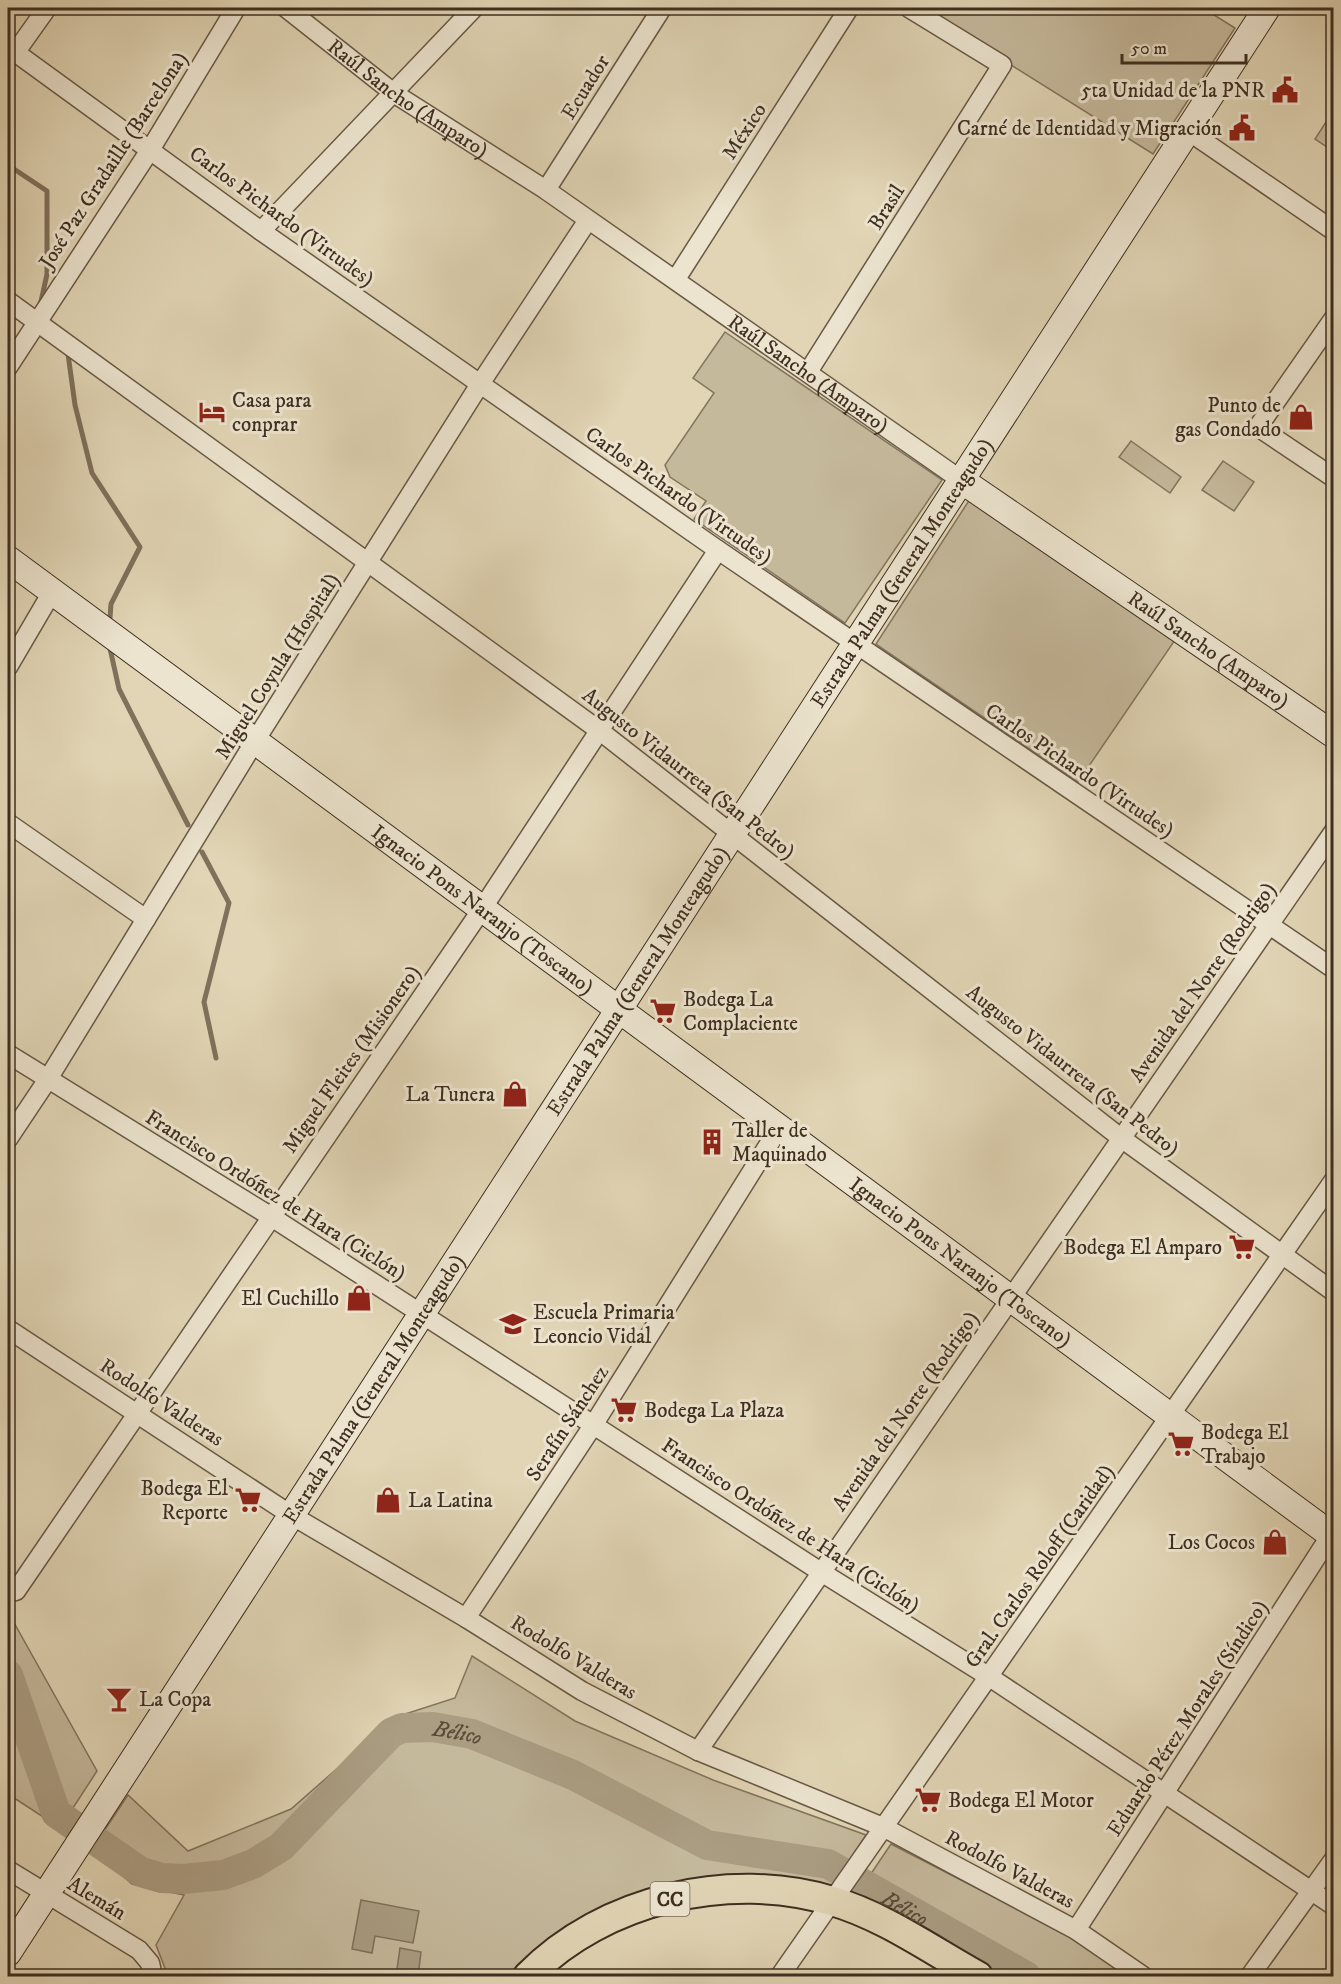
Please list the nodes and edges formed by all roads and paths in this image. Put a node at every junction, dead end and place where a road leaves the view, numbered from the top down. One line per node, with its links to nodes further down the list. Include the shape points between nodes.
1 (47, 8): 9 (street)
2 (236, 8): 12 (street, José Paz Gradaille (Barcelona))
3 (286, 8): 10 (street, Raúl Sancho (Amparo))
4 (474, 8): 10 (street)
5 (662, 8): 13 (street, Ecuador)
6 (849, 8): 17 (street, México)
7 (909, 8): 22 (street, Brasil, via 1002,65)
8 (1267, 8): 11 (street, Estrada Palma (General Monteagudo))
9 (11, 50): 12 (street, Carlos Pichardo (Virtudes))
10 (395, 94): 13 (street, Raúl Sancho (Amparo)); 15 (street)
11 (1187, 130): 16 (street); 25 (street, Estrada Palma (General Monteagudo))
12 (150, 150): 15 (street, Carlos Pichardo (Virtudes)); 20 (street, José Paz Gradaille (Barcelona))
13 (546, 190): 14 (street, Raúl Sancho (Amparo))
14 (588, 220): 17 (street, Raúl Sancho (Amparo)); 23 (street, Miguel Coyula (Hospital))
15 (261, 231): 23 (street, Carlos Pichardo (Virtudes))
16 (1334, 231)
17 (676, 279): 22 (street, Raúl Sancho (Amparo))
18 (8, 301): 20 (street, Augusto Vidaurreta (San Pedro))
19 (1334, 318): 24 (street, via 1258,427)
20 (36, 321): 21 (street, José Paz Gradaille (Barcelona)); 28 (street, Augusto Vidaurreta (San Pedro))
21 (8, 367)
22 (808, 372): 25 (street, Raúl Sancho (Amparo))
23 (480, 384): 26 (street, Carlos Pichardo (Virtudes)); 28 (street, Miguel Coyula (Hospital))
24 (1334, 478)
25 (961, 480): 30 (street, Estrada Palma (General Monteagudo)); 33 (street, Raúl Sancho (Amparo))
26 (718, 550): 30 (street, Carlos Pichardo (Virtudes)); 32 (street, Miguel Fleites (Misionero))
27 (8, 559): 29 (street, Ignacio Pons Naranjo (Toscano))
28 (369, 563): 32 (street, Augusto Vidaurreta (San Pedro)); 34 (street, Miguel Coyula (Hospital))
29 (52, 592): 31 (street); 34 (street, Ignacio Pons Naranjo (Toscano))
30 (854, 645): 37 (street, Estrada Palma (General Monteagudo)); 40 (street, Carlos Pichardo (Virtudes))
31 (8, 667)
32 (600, 731): 37 (street, Augusto Vidaurreta (San Pedro)); 38 (street, Miguel Fleites (Misionero))
33 (1334, 735)
34 (255, 741): 38 (street, Ignacio Pons Naranjo (Toscano)); 39 (street, Miguel Coyula (Hospital))
35 (8, 823): 39 (street)
36 (1334, 831): 40 (street, Avenida del Norte (Rodrigo))
37 (732, 834): 42 (street, Estrada Palma (General Monteagudo)); 46 (street, Augusto Vidaurreta (San Pedro))
38 (482, 909): 42 (street, Ignacio Pons Naranjo (Toscano)); 49 (street, Miguel Fleites (Misionero))
39 (146, 919): 44 (street, Miguel Coyula (Hospital))
40 (1269, 924): 41 (street, Carlos Pichardo (Virtudes)); 46 (street, Avenida del Norte (Rodrigo))
41 (1334, 969)
42 (618, 1010): 45 (street, Ignacio Pons Naranjo (Toscano)); 53 (street, Estrada Palma (General Monteagudo))
43 (8, 1054): 44 (street, Francisco Ordóñez de Hara (Ciclón))
44 (48, 1079): 47 (street, Miguel Coyula (Hospital)); 49 (street, Francisco Ordóñez de Hara (Ciclón))
45 (779, 1128): 52 (street, Ignacio Pons Naranjo (Toscano)); 57 (street, Serafín Sánchez)
46 (1121, 1138): 50 (street, Augusto Vidaurreta (San Pedro)); 52 (street, Avenida del Norte (Rodrigo))
47 (8, 1139)
48 (1334, 1180): 50 (street, Gral. Carlos Roloff (Caridad))
49 (270, 1216): 53 (street, Francisco Ordóñez de Hara (Ciclón)); 55 (street, Miguel Fleites (Misionero))
50 (1283, 1254): 51 (street, Augusto Vidaurreta (San Pedro)); 56 (street, Gral. Carlos Roloff (Caridad))
51 (1334, 1292)
52 (1010, 1299): 56 (street, Ignacio Pons Naranjo (Toscano)); 60 (street, Avenida del Norte (Rodrigo))
53 (421, 1314): 57 (street, Francisco Ordóñez de Hara (Ciclón)); 58 (street, Estrada Palma (General Monteagudo))
54 (8, 1329): 55 (street, Rodolfo Valderas)
55 (139, 1414): 58 (street, Rodolfo Valderas); 61 (street, Miguel Fleites (Misionero))
56 (1171, 1418): 59 (street, Ignacio Pons Naranjo (Toscano)); 63 (street, Gral. Carlos Roloff (Caridad))
57 (594, 1424): 60 (street, Francisco Ordóñez de Hara (Ciclón)); 62 (street, Serafín Sánchez)
58 (291, 1515): 62 (street, Rodolfo Valderas); 70 (street, Estrada Palma (General Monteagudo))
59 (1332, 1534): 65 (street, Eduardo Pérez Morales (Síndico))
60 (821, 1572): 63 (street, Francisco Ordóñez de Hara (Ciclón)); 64 (street, Avenida del Norte (Rodrigo))
61 (16, 1591)
62 (466, 1618): 64 (street, Rodolfo Valderas, via 582,1691)
63 (988, 1676): 65 (street, Francisco Ordóñez de Hara (Ciclón)); 66 (street, Gral. Carlos Roloff (Caridad))
64 (698, 1751): 66 (street, Rodolfo Valderas)
65 (1165, 1795): 69 (street, Francisco Ordóñez de Hara (Ciclón)); 73 (street, Eduardo Pérez Morales (Síndico))
66 (883, 1827): 71 (street, Gral. Carlos Roloff (Caridad)); 73 (street, Rodolfo Valderas)
67 (1334, 1859): 69 (street)
68 (8, 1870): 70 (street, Alemán)
69 (1311, 1891): 72 (street, Francisco Ordóñez de Hara (Ciclón)); 80 (street)
70 (46, 1894): 74 (street, Estrada Palma (General Monteagudo)); 75 (street, Alemán, via 146,1955)
71 (835, 1897): 76 (street, Gral. Carlos Roloff (Caridad)); 77 (main road, CC, via 772,1888 717,1890 660,1901 619,1915 541,1964); 78 (main road, CC)
72 (1334, 1906)
73 (1076, 1930): 79 (street, Rodolfo Valderas)
74 (8, 1953)
75 (154, 1975)
76 (783, 1975)
77 (528, 1977)
78 (978, 1977)
79 (1143, 1977)
80 (1250, 1977)

